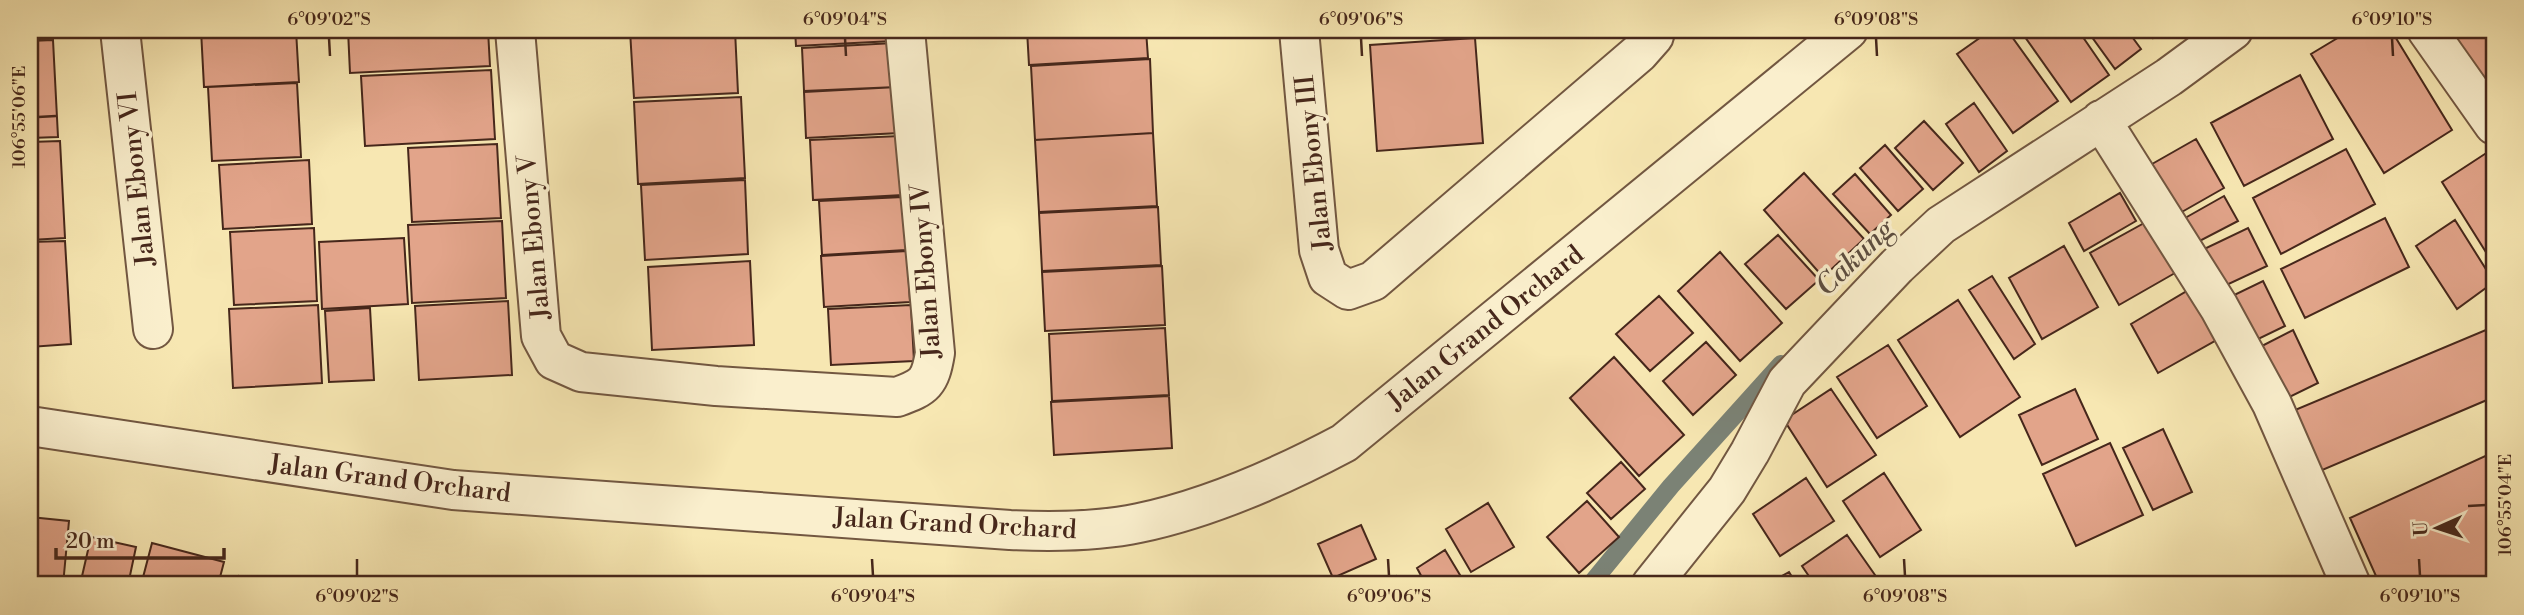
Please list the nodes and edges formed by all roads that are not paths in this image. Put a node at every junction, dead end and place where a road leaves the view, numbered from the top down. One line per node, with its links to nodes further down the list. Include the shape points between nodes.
1 (120, 30): 11 (street, Jalan Ebony VI)
2 (515, 30): 12 (street, Jalan Ebony V, via 541,335 554,360 581,372)
3 (905, 30): 12 (street, Jalan Ebony IV, via 935,353 932,371 919,389 897,397)
4 (1299, 30): 5 (street, Jalan Ebony III, via 1319,250 1328,277 1348,290 1373,281 1639,53)
5 (1655, 30)
6 (1848, 30): 13 (street, Jalan Grand Orchard, via 1344,443 1244,490 1139,523 1035,531 453,490)
7 (2233, 30): 9 (street)
8 (2427, 30): 10 (street)
9 (2101, 120): 14 (street, via 1941,225 1896,266 1787,382 1727,490); 15 (street, via 2219,307 2267,393)
10 (2494, 125)
11 (153, 329)
12 (716, 386)
13 (30, 426)
14 (1651, 585)
15 (2351, 585)

